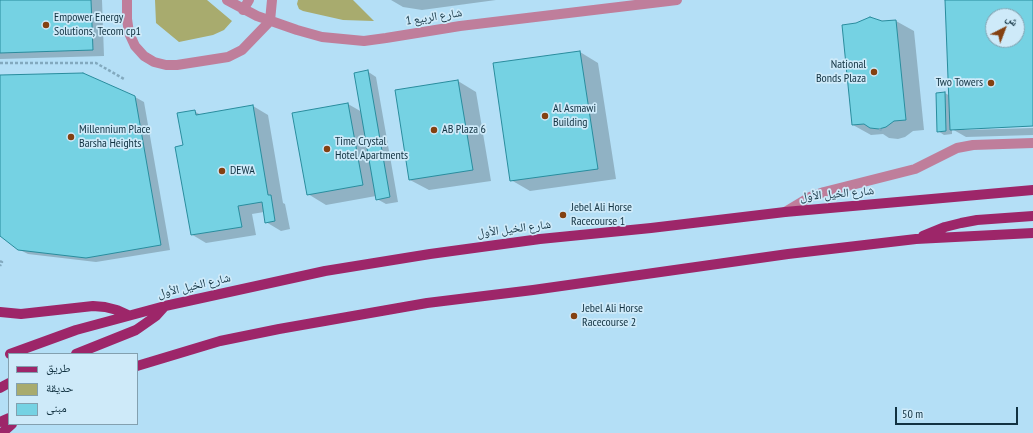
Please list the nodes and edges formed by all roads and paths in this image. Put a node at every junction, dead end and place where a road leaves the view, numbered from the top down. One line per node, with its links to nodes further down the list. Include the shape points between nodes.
1 (128, 0): 7 (street, via 129,33 135,46 144,56 166,65 199,62 236,54)
2 (227, 0): 6 (street, شارع الربيع 1)
3 (249, 0): 6 (street)
4 (272, 0): 7 (street)
5 (677, 0): 7 (street, شارع الربيع 1, via 364,40 322,37)
6 (243, 10): 7 (street, شارع الربيع 1)
7 (270, 21)
8 (0, 63): 9 (path, via 96,63)
9 (124, 80)
10 (879, 129): 11 (path)
11 (883, 131)
12 (1033, 143): 14 (street, via 957,148 915,169 810,197)
13 (1033, 190): 14 (main road, شارع الخيل الأول)
14 (785, 212): 20 (main road, شارع الخيل الأول, via 430,254 325,271)
15 (1033, 216): 17 (main road, via 961,223)
16 (1033, 233): 17 (main road)
17 (916, 239): 25 (main road, via 427,303 228,340)
18 (0, 261): 19 (path)
19 (0, 266)
20 (165, 306): 22 (main road, شارع الخيل الأول); 24 (main road, via 136,330)
21 (0, 312): 22 (main road, via 21,314 93,306 117,310)
22 (128, 315): 23 (main road, شارع الخيل الأول)
23 (12, 353)
24 (78, 353)
25 (138, 366)
26 (11, 425): 27 (main road)
27 (2, 433)

